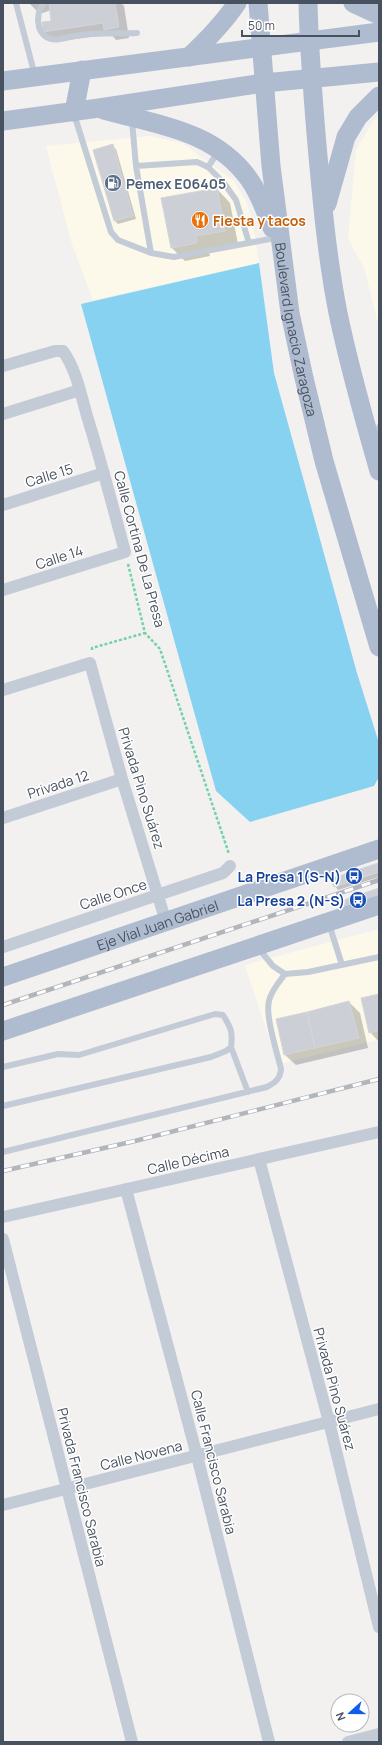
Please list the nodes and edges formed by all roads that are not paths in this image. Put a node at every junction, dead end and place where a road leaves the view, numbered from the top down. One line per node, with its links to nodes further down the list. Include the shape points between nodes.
1 (16, 3): 15 (lane)
2 (44, 3): 9 (lane, via 38,16 39,28 48,39 93,33)
3 (237, 3): 12 (main road, via 221,26)
4 (258, 3): 11 (main road, Boulevard Ignacio Zaragoza)
5 (308, 3): 10 (main road)
6 (354, 3): 7 (main road)
7 (379, 15)
8 (379, 32): 10 (main road)
9 (137, 33)
10 (309, 42): 11 (main road); 16 (main road)
11 (261, 47): 12 (main road); 18 (main road, Boulevard Ignacio Zaragoza)
12 (189, 57): 13 (main road)
13 (82, 70): 15 (main road); 21 (main road)
14 (379, 72): 16 (main road)
15 (35, 77): 17 (main road)
16 (312, 78): 18 (main road); 27 (main road)
17 (3, 82)
18 (264, 82): 20 (main road); 29 (main road, Boulevard Ignacio Zaragoza)
19 (379, 96): 27 (main road, via 358,116 346,137)
20 (99, 108): 21 (main road); 22 (main road)
21 (74, 112): 23 (main road); 30 (lane, via 110,232 118,240)
22 (132, 118): 24 (main road, via 199,136); 25 (lane)
23 (3, 121)
24 (219, 149): 26 (lane); 29 (main road, via 248,178 260,197)
25 (136, 166): 26 (lane, via 197,162); 30 (lane)
26 (208, 167): 28 (lane, via 236,200)
27 (323, 217): 35 (main road, via 338,313)
28 (249, 243): 29 (lane); 30 (lane, via 174,257)
29 (278, 244): 41 (main road, Boulevard Ignacio Zaragoza, via 290,313 324,461)
30 (151, 253)
31 (3, 366): 32 (street, Calle Cortina De La Presa, via 44,353 63,351)
32 (80, 390): 33 (street); 37 (street, Calle Cortina De La Presa)
33 (3, 414)
34 (379, 427): 35 (lane)
35 (372, 444): 36 (main road)
36 (379, 471)
37 (104, 473): 38 (street, Calle 15); 39 (street, Calle Cortina De La Presa)
38 (3, 505)
39 (125, 552): 40 (street, Calle 14)
40 (3, 590)
41 (379, 647)
42 (3, 690): 43 (street, Privada Pino Suárez, via 90,663)
43 (122, 779): 44 (street, Privada 12); 48 (street, Privada Pino Suárez)
44 (3, 818)
45 (379, 839): 46 (main road)
46 (371, 852): 52 (main road, Eje Vial Juan Gabriel)
47 (230, 866): 48 (street, Calle Once, via 224,873)
48 (158, 895): 52 (street, Privada Pino Suárez); 55 (street, Calle Once)
49 (379, 905): 50 (main road)
50 (356, 913): 51 (main road); 53 (main road)
51 (379, 914)
52 (166, 922): 59 (main road, Eje Vial Juan Gabriel)
53 (328, 922): 54 (main road); 57 (lane)
54 (257, 946): 58 (lane, via 273,966); 60 (main road)
55 (3, 947)
56 (379, 957): 57 (lane)
57 (342, 965): 58 (lane)
58 (285, 974): 63 (lane, via 273,991 268,1011 281,1069 280,1077 267,1087)
59 (3, 977)
60 (3, 1031)
61 (231, 1047): 62 (lane, via 233,1035 230,1026 223,1015 215,1014 79,1055 58,1054); 63 (lane); 64 (lane, via 211,1057)
62 (3, 1067)
63 (248, 1092): 66 (lane)
64 (3, 1106)
65 (379, 1132): 67 (street, Calle Décima)
66 (3, 1152)
67 (258, 1159): 68 (street, Calle Décima); 72 (street, Privada Pino Suárez)
68 (126, 1189): 69 (street, Calle Décima); 73 (street, Calle Francisco Sarabia)
69 (3, 1218)
70 (3, 1239): 74 (street, Privada Francisco Sarabia)
71 (379, 1409): 72 (street, Calle Novena)
72 (329, 1422): 73 (street, Calle Novena); 76 (street, Privada Pino Suárez)
73 (197, 1456): 74 (street, Calle Novena); 79 (street, Calle Francisco Sarabia)
74 (68, 1489): 75 (street, Calle Novena); 78 (street, Privada Francisco Sarabia)
75 (3, 1505)
76 (379, 1626)
77 (379, 1734): 80 (street)
78 (132, 1742)
79 (269, 1742)
80 (348, 1742)

